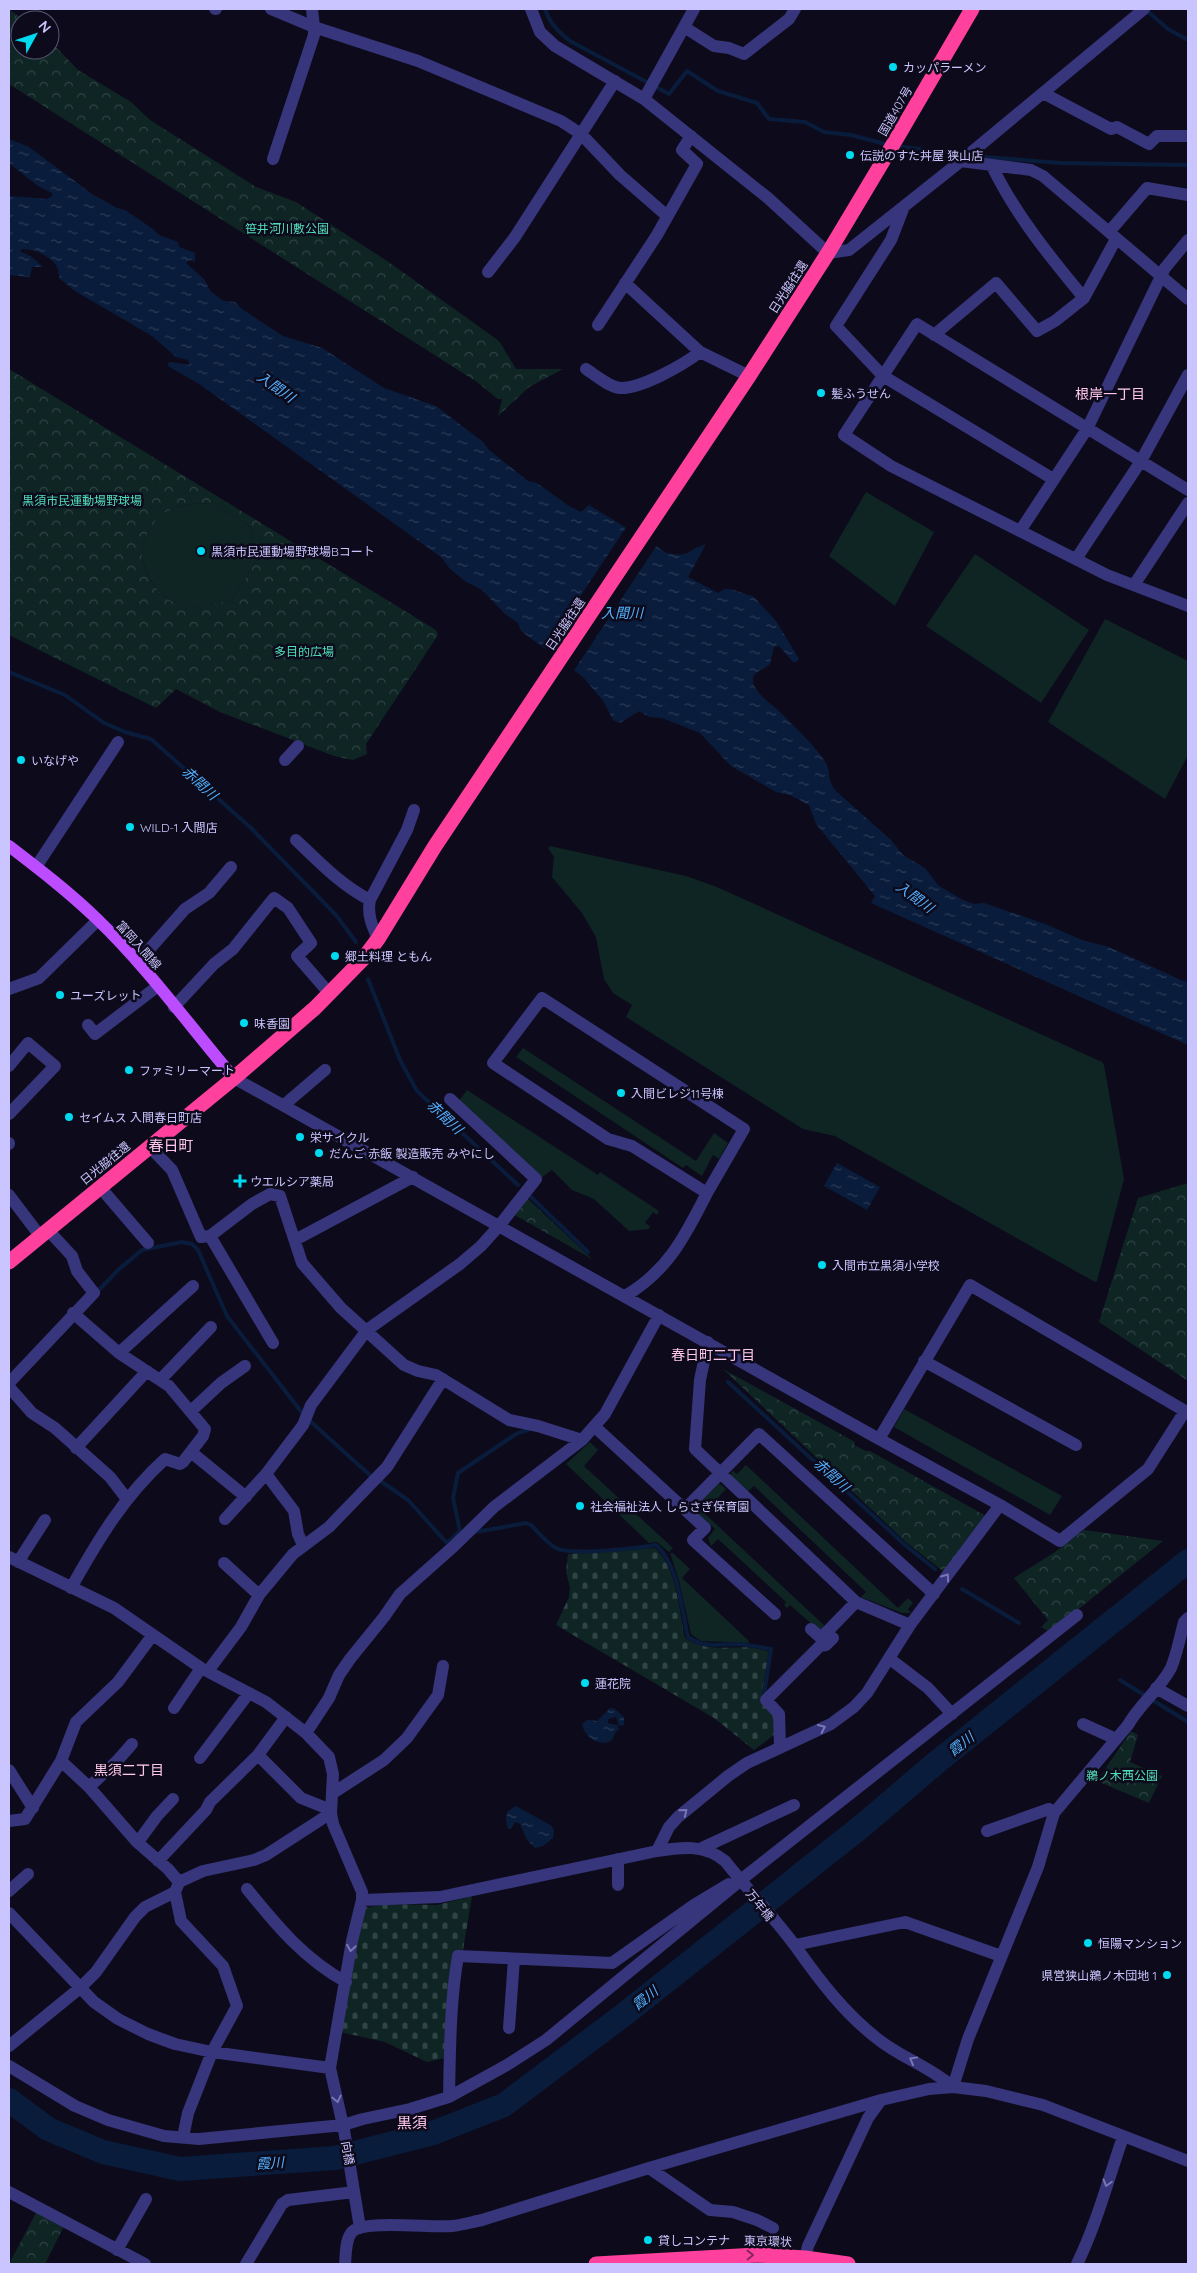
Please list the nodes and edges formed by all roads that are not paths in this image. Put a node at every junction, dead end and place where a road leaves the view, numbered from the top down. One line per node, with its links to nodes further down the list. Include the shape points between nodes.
1 (271, 9): 8 (street)
2 (312, 9): 8 (street)
3 (531, 9): 10 (street, via 540,32 555,46)
4 (694, 9): 9 (street)
5 (795, 9): 9 (street, via 788,19 744,54 714,46)
6 (972, 9): 24 (highway, 国道407号)
7 (1139, 13): 11 (street)
8 (314, 26): 13 (street, via 418,61 561,121); 16 (street, via 314,35)
9 (684, 27): 12 (street)
10 (615, 80): 12 (street); 13 (street)
11 (1043, 93): 15 (street, via 1111,129 1118,127 1148,144 1157,136); 17 (street)
12 (644, 99): 14 (street)
13 (581, 134): 21 (street); 25 (street)
14 (692, 136): 21 (street, via 682,150 697,164); 24 (street, via 768,198)
15 (1188, 136)
16 (273, 159)
17 (961, 161): 18 (street); 20 (street)
18 (992, 166): 22 (street, via 1031,170 1042,176); 28 (street, via 1052,259)
19 (1188, 195): 22 (street, via 1147,188)
20 (903, 209): 24 (street, via 849,250); 36 (street, via 890,240 836,326)
21 (666, 216): 27 (street)
22 (1112, 235): 26 (street); 28 (street)
23 (1188, 240): 26 (street)
24 (828, 253): 35 (highway, 日光脇往還)
25 (488, 272)
26 (1161, 276): 29 (street); 37 (street)
27 (625, 284): 30 (street); 32 (street)
28 (1084, 298): 31 (street, via 1056,321 1037,331 996,283)
29 (1188, 299)
30 (598, 325)
31 (934, 334): 36 (street, via 917,324); 37 (street)
32 (700, 352): 33 (street, via 687,362 634,386 618,388); 35 (street)
33 (586, 369)
34 (1188, 375): 38 (street)
35 (749, 376): 56 (highway, 日光脇往還, via 435,846)
36 (883, 376): 39 (street); 42 (street, via 844,435 891,466)
37 (1087, 429): 38 (street); 39 (street)
38 (1141, 461): 40 (street); 43 (street)
39 (1053, 479): 42 (street)
40 (1188, 490)
41 (1188, 503): 44 (street)
42 (1020, 531): 43 (street)
43 (1076, 559): 44 (street)
44 (1134, 584): 45 (street)
45 (1188, 606)
46 (118, 742): 53 (street)
47 (298, 746): 48 (street)
48 (286, 760)
49 (414, 810): 54 (street)
50 (296, 840): 54 (street, via 356,893)
51 (9, 846): 53 (main road, 富岡入間線)
52 (231, 866): 57 (street, via 209,893 185,909)
53 (36, 867): 55 (main road, 富岡入間線)
54 (370, 900): 56 (street, via 368,908)
55 (98, 920): 57 (main road, 富岡入間線); 59 (street, via 39,978)
56 (378, 939): 60 (highway, 日光脇往還)
57 (138, 962): 58 (main road, 富岡入間線)
58 (158, 986): 61 (main road, 富岡入間線); 62 (street, via 95,1034)
59 (9, 990)
60 (330, 994): 61 (street, via 296,956 311,943 288,908 274,898 234,949 214,964); 65 (highway, 日光脇往還)
61 (174, 1007): 65 (main road, 富岡入間線)
62 (88, 1025)
63 (9, 1066): 68 (street, via 28,1043 55,1066)
64 (326, 1070): 67 (street)
65 (234, 1078): 67 (street); 69 (highway, 日光脇往還)
66 (450, 1099): 74 (street, via 536,1179)
67 (284, 1105): 70 (street)
68 (9, 1114)
69 (149, 1146): 71 (highway, 日光脇往還); 76 (street, via 172,1170 201,1237)
70 (413, 1177): 74 (street); 77 (street)
71 (100, 1187): 75 (highway, 日光脇往還); 78 (street)
72 (707, 1193): 72 (street, via 744,1130 542,998 493,1062 608,1139 632,1146); 81 (street, via 682,1242 643,1286)
73 (9, 1195): 75 (street)
74 (500, 1226): 81 (street); 85 (street, via 460,1264)
75 (44, 1233): 79 (highway, 日光脇往還); 82 (street, via 72,1256 77,1271 94,1292)
76 (210, 1236): 77 (street, via 270,1194 280,1196); 87 (street)
77 (295, 1240): 85 (street, via 302,1263 340,1308)
78 (148, 1243)
79 (9, 1262)
80 (193, 1286): 88 (street)
81 (625, 1296): 83 (street)
82 (73, 1313): 88 (street); 94 (street)
83 (659, 1315): 86 (street); 96 (street)
84 (211, 1326): 92 (street)
85 (367, 1330): 93 (street, via 404,1365); 102 (street, via 311,1405 303,1425)
86 (708, 1342): 97 (street); 103 (street, via 700,1380 695,1450)
87 (273, 1343)
88 (119, 1353): 91 (street)
89 (924, 1361): 97 (street); 99 (street); 106 (street, via 970,1285 1186,1411 1148,1469 1060,1541)
90 (245, 1366): 95 (street)
91 (147, 1371): 92 (street); 100 (street)
92 (161, 1379): 95 (street)
93 (443, 1379): 98 (street, via 509,1420); 110 (street, via 387,1467 329,1526)
94 (9, 1385): 100 (street, via 32,1413 55,1428)
95 (191, 1411): 101 (street, via 206,1429)
96 (595, 1427): 98 (street); 107 (street)
97 (879, 1439): 106 (street)
98 (582, 1440): 134 (street, via 494,1507 400,1594 350,1659)
99 (1076, 1445)
100 (76, 1448): 105 (street, via 110,1477)
101 (191, 1452): 104 (street); 105 (street, via 180,1464 165,1459)
102 (266, 1474): 104 (street); 110 (street, via 294,1511)
103 (720, 1474): 107 (street); 114 (street, via 759,1434); 116 (street)
104 (246, 1496): 108 (street)
105 (127, 1499): 113 (street, via 113,1516)
106 (1000, 1505): 114 (street, one-way to 106)
107 (685, 1509): 117 (street, via 705,1528 693,1540)
108 (224, 1519)
109 (45, 1520): 111 (street)
110 (303, 1545): 115 (street)
111 (13, 1559): 113 (street)
112 (224, 1563): 115 (street)
113 (70, 1588): 122 (street, via 114,1608)
114 (934, 1594): 120 (street)
115 (259, 1595): 126 (street, via 236,1636)
116 (856, 1602): 120 (street); 121 (street, via 821,1638)
117 (775, 1614)
118 (1078, 1615): 131 (street)
119 (1188, 1618): 127 (street, via 1170,1669)
120 (910, 1625): 124 (street)
121 (811, 1629)
122 (152, 1636): 126 (street); 140 (street, via 118,1682 76,1722)
123 (833, 1638): 137 (street, via 820,1646 766,1700 779,1714)
124 (890, 1659): 131 (street, via 928,1688); 137 (street, one-way to 124, via 845,1715 867,1693)
125 (443, 1666): 143 (street, via 438,1695 407,1738 384,1760)
126 (204, 1670): 128 (street); 130 (street)
127 (1156, 1688): 129 (street); 135 (street)
128 (249, 1693): 132 (street); 139 (street)
129 (1188, 1706)
130 (174, 1708)
131 (952, 1714): 157 (street)
132 (286, 1717): 134 (street); 138 (street)
133 (1083, 1724): 135 (street)
134 (306, 1733): 143 (street, via 329,1757)
135 (1116, 1739): 148 (street)
136 (132, 1744): 142 (street)
137 (780, 1747): 153 (street, one-way to 137, via 678,1817 747,1763)
138 (258, 1755): 147 (street, via 301,1798); 155 (street, via 210,1802)
139 (200, 1758)
140 (61, 1761): 142 (street); 146 (street)
141 (9, 1770): 146 (street)
142 (89, 1787): 151 (street)
143 (333, 1792): 147 (street)
144 (173, 1799): 151 (street)
145 (794, 1805): 152 (street)
146 (33, 1808): 149 (street, via 25,1819)
147 (331, 1811): 159 (street, via 266,1855 203,1872); 162 (street, via 333,1824 362,1892)
148 (1054, 1813): 150 (street, via 1049,1809); 165 (street, via 1038,1867)
149 (9, 1821)
150 (987, 1831)
151 (138, 1842): 155 (street)
152 (702, 1848): 153 (street); 157 (street, 万年橋, via 725,1861)
153 (656, 1851): 154 (street)
154 (618, 1859): 158 (street); 162 (street, via 440,1897)
155 (158, 1861): 159 (street, via 168,1869)
156 (28, 1874): 161 (street)
157 (741, 1880): 164 (street, 万年橋); 166 (street, via 715,1891 612,1963); 175 (street, via 546,2040)
158 (618, 1886)
159 (177, 1887): 168 (street, via 135,1917 106,1962); 171 (street, via 181,1921 223,1966 237,2006)
160 (247, 1889): 167 (street, via 284,1934 324,1970)
161 (9, 1891)
162 (362, 1900): 167 (street, one-way to 167)
163 (9, 1913): 168 (street)
164 (795, 1945): 165 (street, via 905,1922); 174 (street, 万年橋, one-way to 164, via 937,2073 879,2041 830,1994)
165 (1001, 1956): 174 (street)
166 (514, 1959): 169 (street); 175 (street, via 458,1956 450,2024)
167 (346, 1982): 173 (street)
168 (80, 1988): 170 (street); 171 (street, via 118,2019 148,2034)
169 (509, 2028)
170 (9, 2046)
171 (212, 2052): 173 (street); 178 (street, via 188,2113)
172 (9, 2066): 178 (street, via 75,2106 108,2120 135,2129)
173 (330, 2068): 177 (street, 向橋, one-way to 177)
174 (953, 2086): 176 (street); 179 (street, via 1043,2105)
175 (449, 2097): 177 (street, via 363,2119)
176 (881, 2100): 181 (street); 188 (street, via 868,2118)
177 (344, 2128): 178 (street, via 199,2139); 183 (street, 向橋)
178 (183, 2137)
179 (1123, 2137): 180 (street); 194 (street, one-way to 194, via 1102,2204)
180 (1188, 2161)
181 (649, 2168): 185 (street, via 463,2224); 186 (street, via 710,2210 733,2212)
182 (9, 2192): 187 (street)
183 (354, 2192): 185 (street, 向橋); 190 (street, via 288,2200 282,2204)
184 (146, 2199): 187 (street)
185 (360, 2228): 191 (street, via 348,2237)
186 (773, 2228)
187 (118, 2250): 189 (street)
188 (805, 2258): 192 (highway, 東京環状, one-way to 188, via 738,2255); 193 (highway, 東京環状)
189 (145, 2264)
190 (246, 2264)
191 (344, 2264)
192 (596, 2264)
193 (848, 2264)
194 (1077, 2264)

